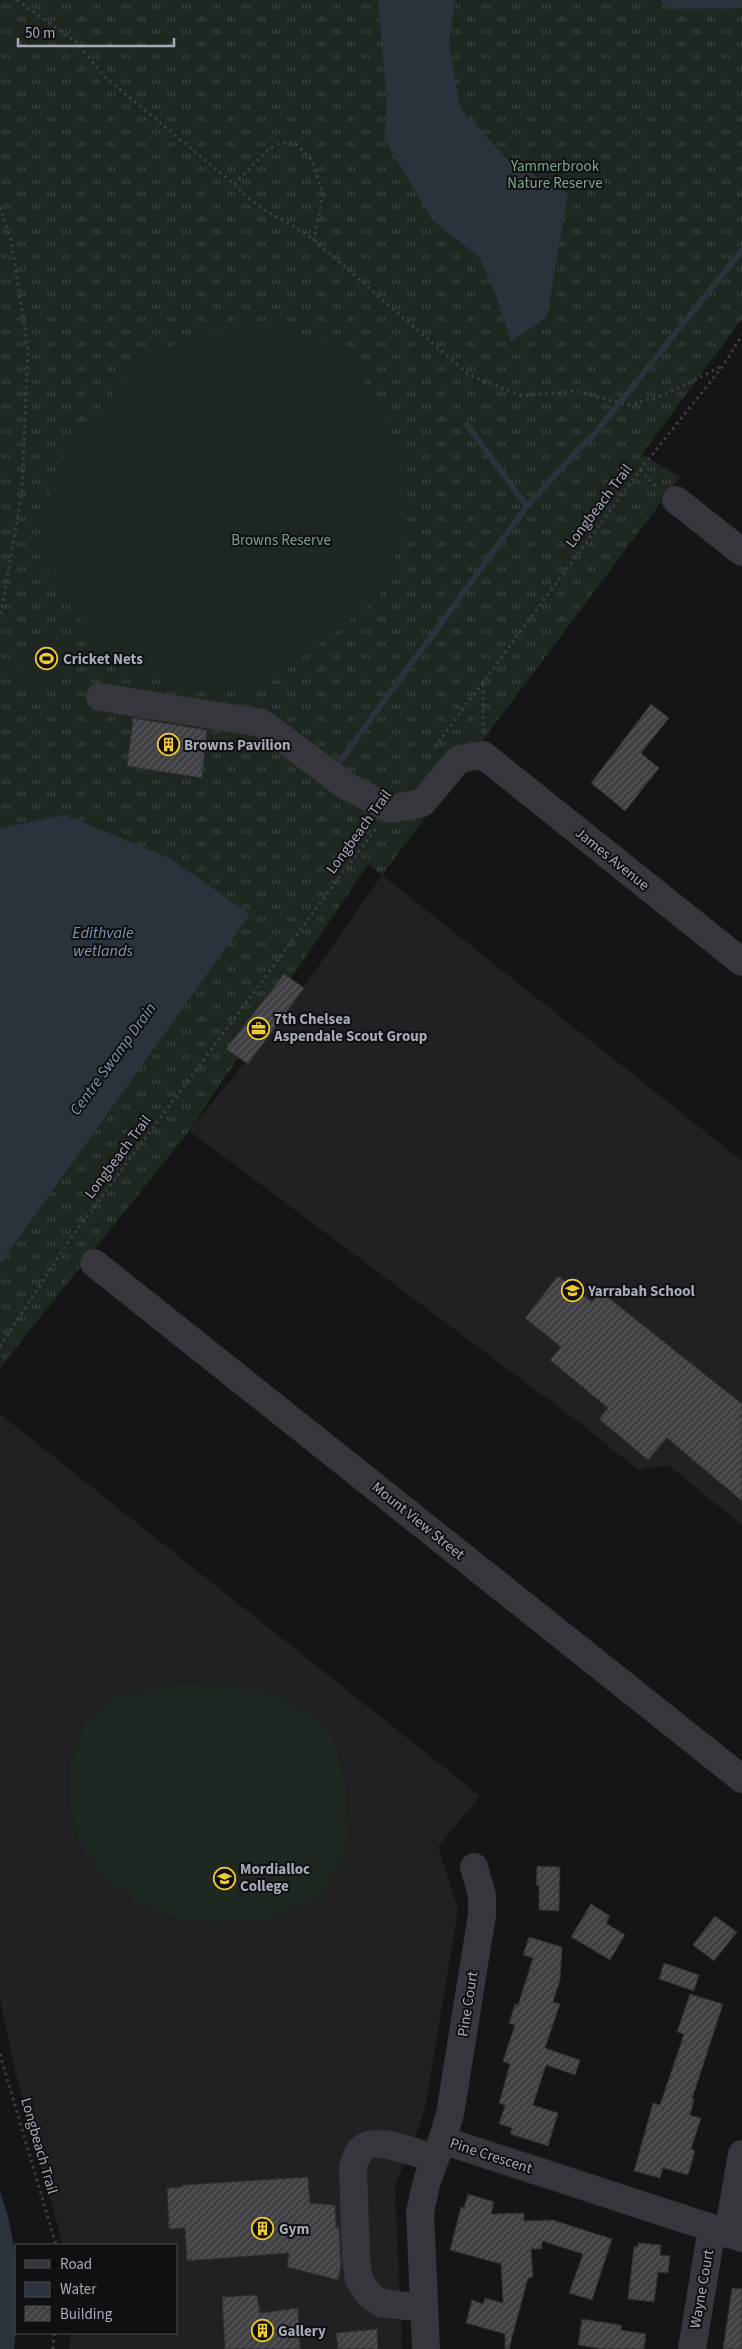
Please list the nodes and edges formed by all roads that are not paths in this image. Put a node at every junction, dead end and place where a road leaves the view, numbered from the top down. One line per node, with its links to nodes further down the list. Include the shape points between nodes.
1 (676, 500): 2 (street)
2 (742, 552)
3 (100, 697): 4 (street, James Avenue, via 262,723 345,785 394,809 422,803 459,759 483,754)
4 (742, 962)
5 (94, 1263): 6 (street, Mount View Street)
6 (742, 1779)
7 (474, 1867): 8 (street, Pine Court, via 482,1895 482,1915 450,2114)
8 (438, 2149): 10 (street, Pine Crescent); 11 (street, Pine Crescent, via 420,2212); 11 (street, via 373,2143 356,2156 353,2168 356,2258 360,2280 371,2305)
9 (742, 2154): 10 (street, Wayne Court)
10 (727, 2233): 13 (street, Wayne Court)
11 (424, 2308): 12 (street, Pine Crescent)
12 (426, 2349)
13 (692, 2349)

